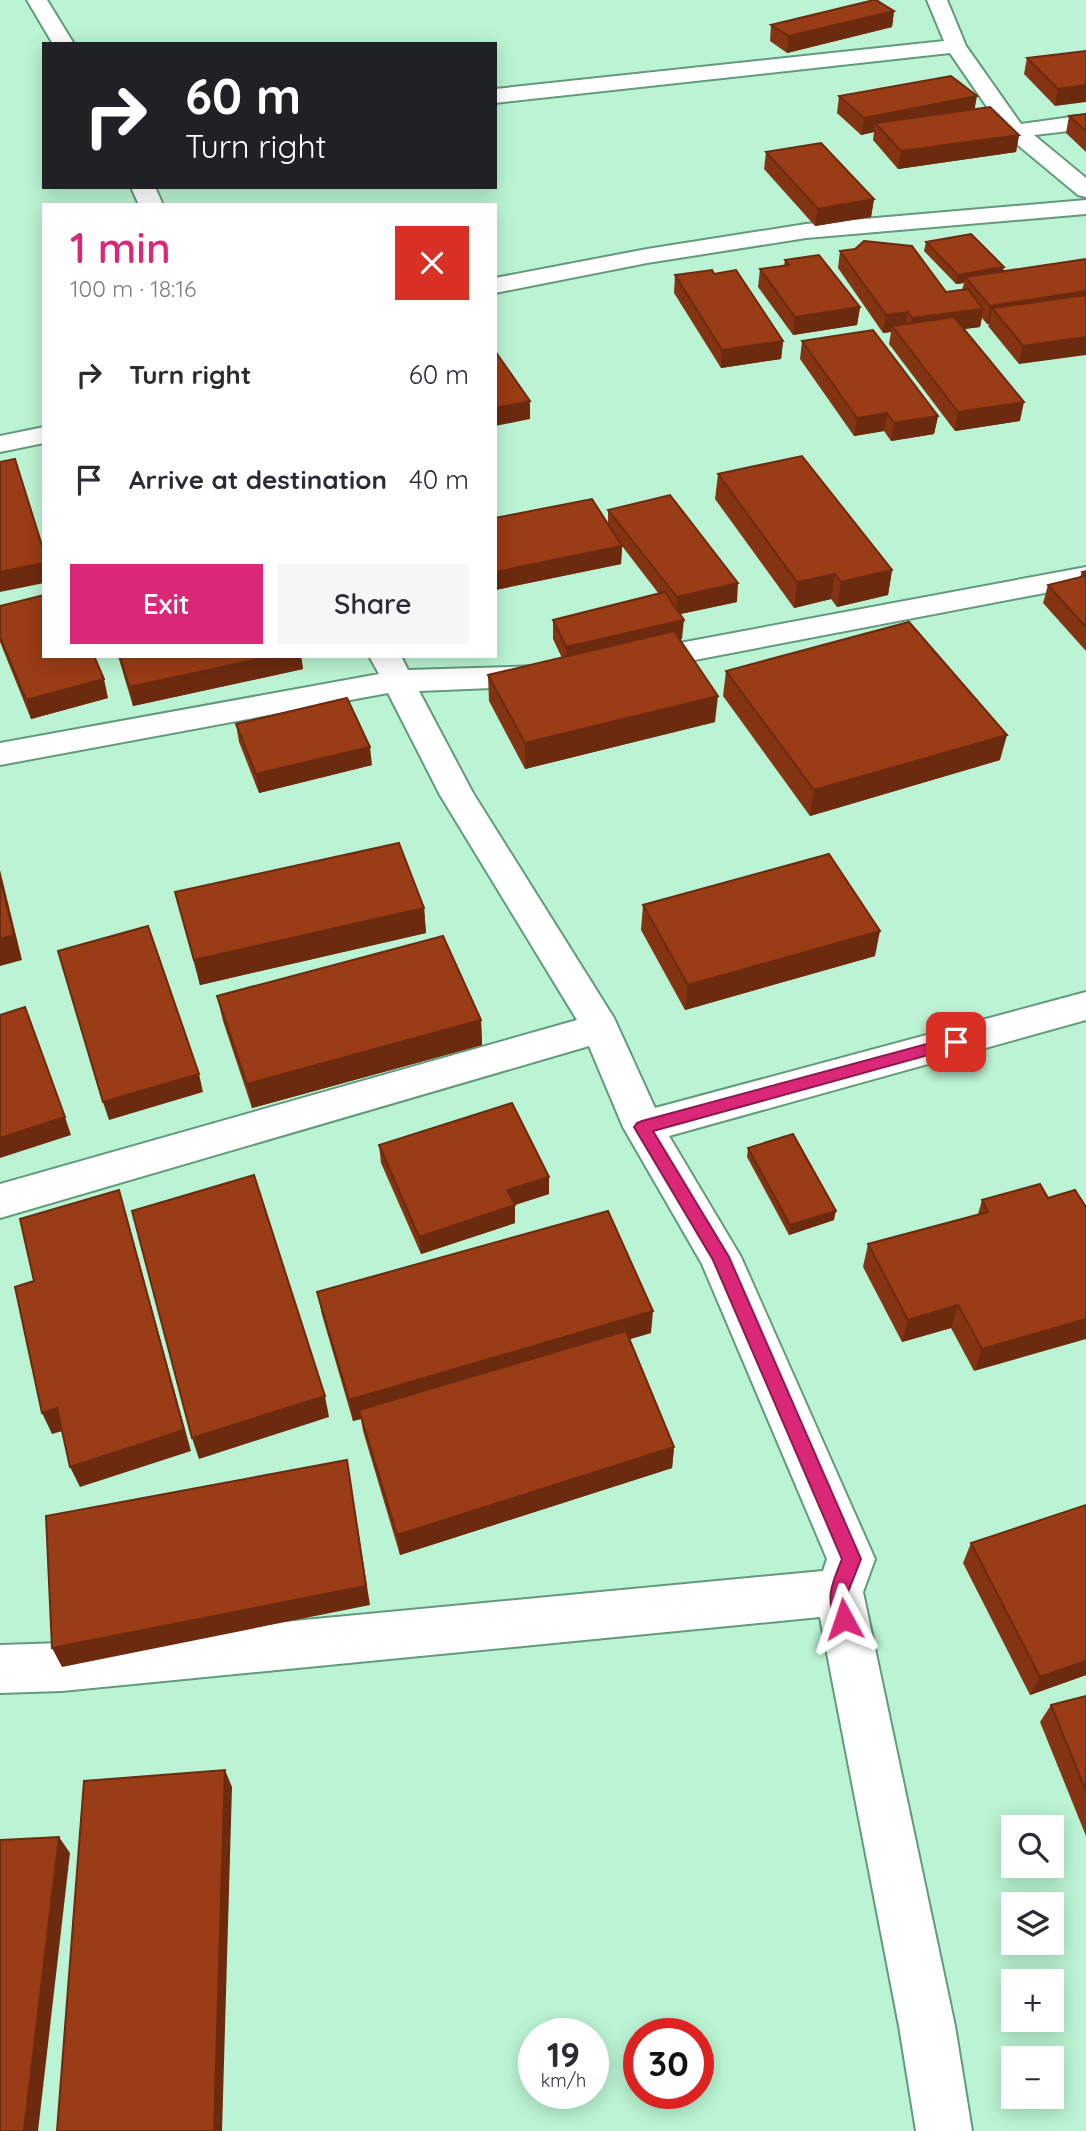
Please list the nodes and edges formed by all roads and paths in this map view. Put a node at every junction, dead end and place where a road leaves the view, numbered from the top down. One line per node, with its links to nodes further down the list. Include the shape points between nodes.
1 (37, 0): 3 (street)
2 (937, 0): 4 (street)
3 (63, 42)
4 (956, 46): 5 (street); 7 (street)
5 (497, 96)
6 (1086, 122): 7 (street)
7 (1016, 131): 8 (street)
8 (1086, 190)
9 (1086, 207): 10 (street, via 806,231)
10 (497, 286)
11 (42, 435): 12 (street)
12 (0, 444)
13 (1086, 576): 14 (street)
14 (607, 666)
15 (391, 669): 16 (street); 17 (street); 19 (street, via 457,794)
16 (568, 673)
17 (0, 754)
18 (1086, 1006): 20 (street)
19 (601, 1028): 20 (street); 21 (street)
20 (642, 1127): 22 (street, via 720,1257 851,1559)
21 (0, 1201)
22 (839, 1592): 23 (street); 24 (street)
23 (0, 1669)
24 (944, 2131)

